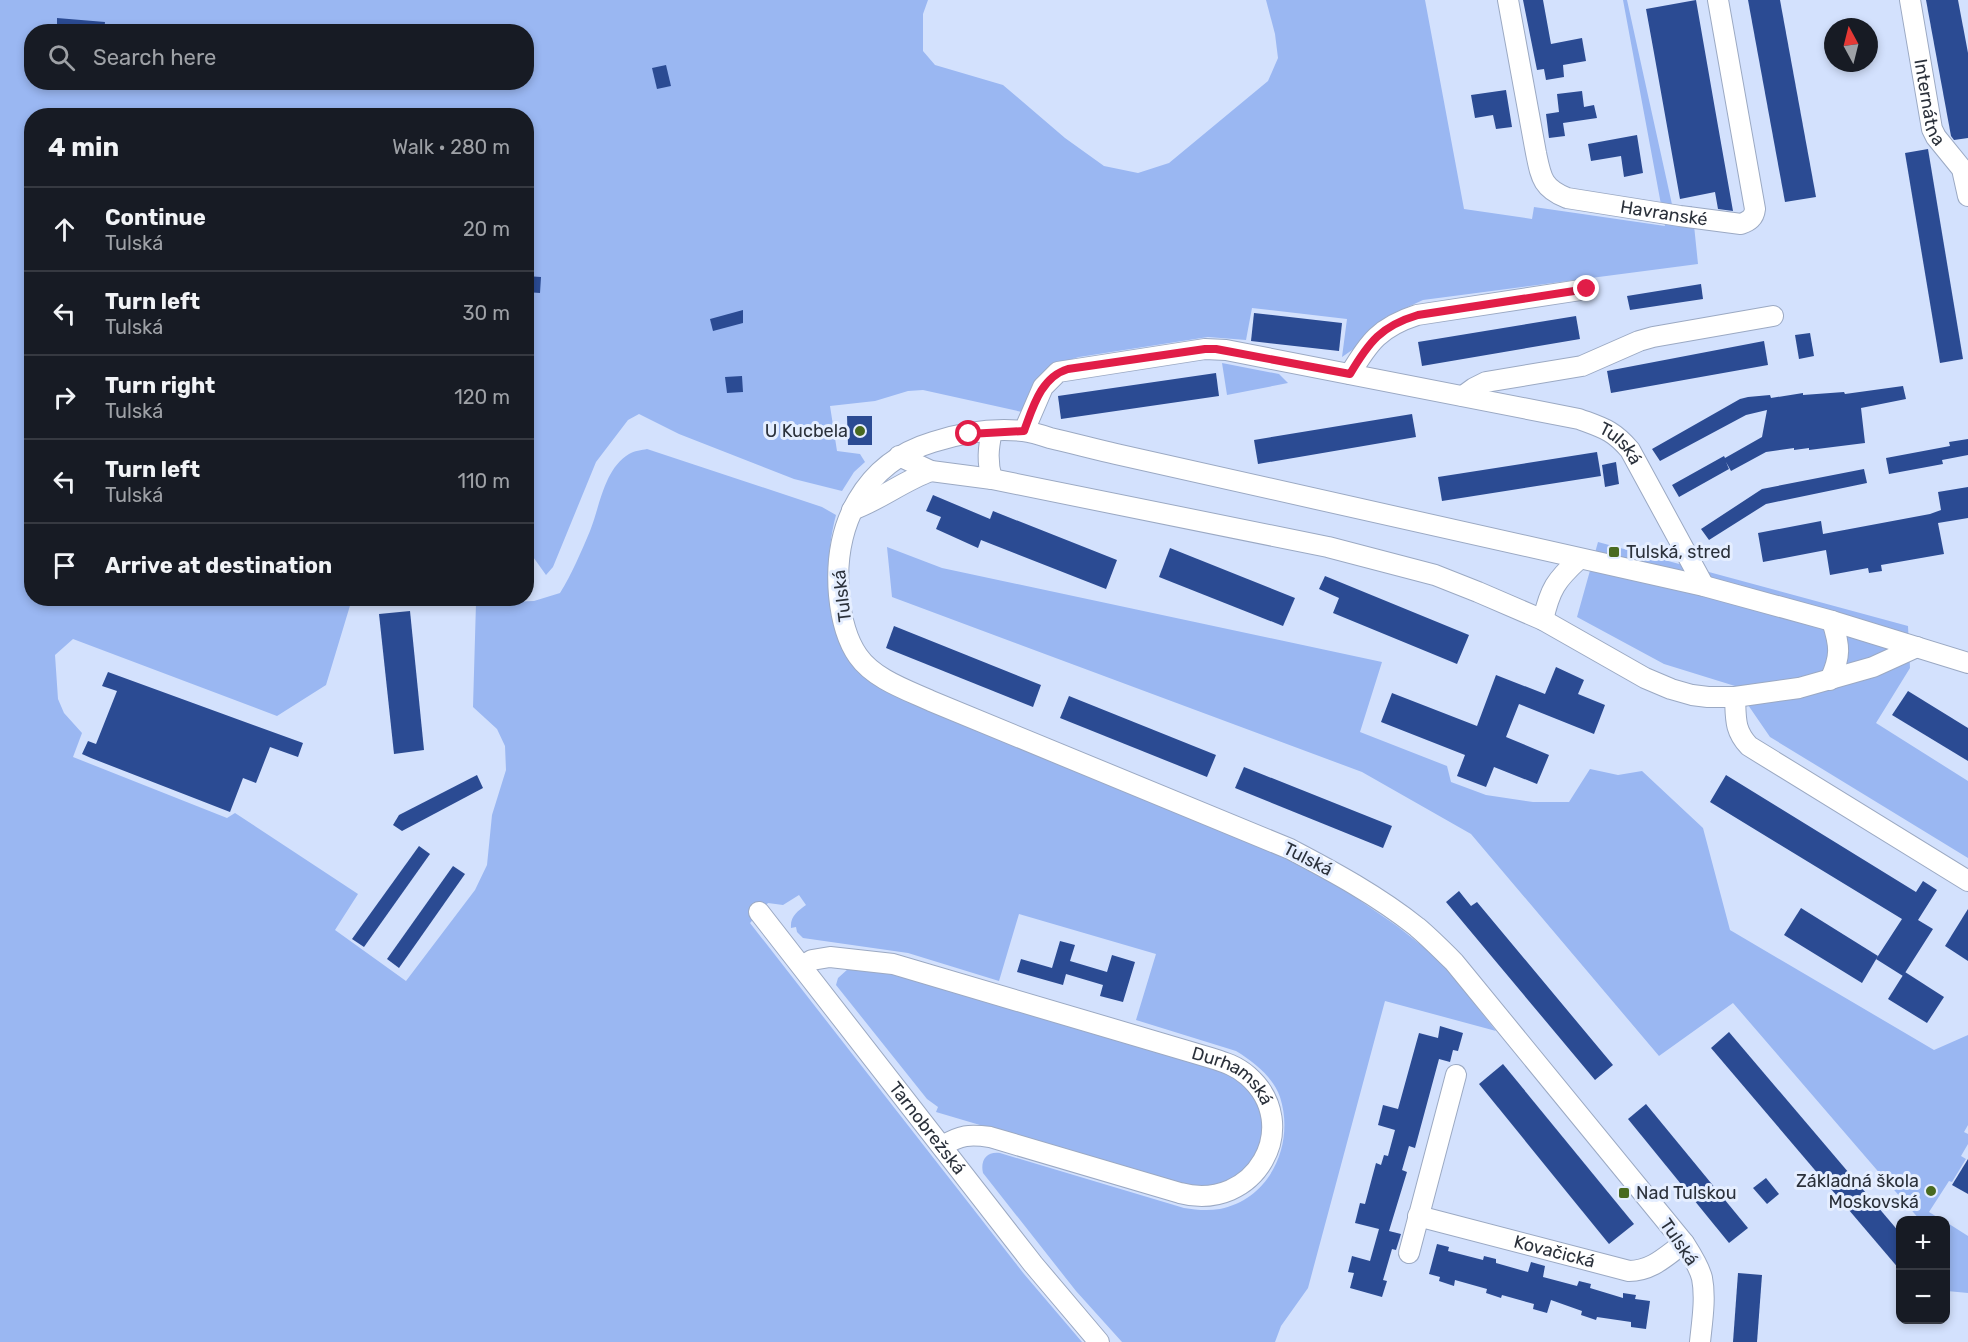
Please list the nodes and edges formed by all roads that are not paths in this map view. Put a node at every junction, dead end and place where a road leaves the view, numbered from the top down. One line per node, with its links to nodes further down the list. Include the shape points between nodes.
1 (1508, 0): 2 (street, Havranské, via 1540,174 1546,186 1567,198 1741,224 1754,216 1755,208)
2 (1719, 0)
3 (1910, 0): 4 (street, Internátna, via 1932,129 1962,169)
4 (1968, 196)
5 (1587, 289): 7 (street, via 1404,319 1377,336)
6 (1773, 316): 8 (street, via 1639,341 1582,366 1486,382)
7 (1350, 374): 8 (street, Tulská); 10 (street, Tulská, via 1216,349 1068,369 1058,372 1043,387)
8 (1463, 396): 16 (street, Tulská, via 1579,419 1608,429 1620,438 1638,462)
9 (992, 431): 10 (street, Tulská); 11 (street, Tulská, via 930,442); 13 (street, via 988,448)
10 (1024, 431): 15 (street, Tulská)
11 (899, 456): 12 (street); 14 (street, Tulská, via 871,478)
12 (931, 471): 13 (street); 14 (street)
13 (992, 479): 17 (street, via 1380,560 1456,583)
14 (852, 510): 29 (street, Tulská, via 839,550 840,605 850,642 872,670 931,701 1290,849 1331,870 1416,927 1454,962)
15 (1579, 559): 16 (street, Tulská); 17 (street, via 1553,587)
16 (1704, 586): 18 (street, Tulská)
17 (1543, 620): 22 (street, via 1671,689 1708,697)
18 (1832, 621): 19 (street, Tulská); 21 (street, via 1839,651)
19 (1917, 647): 20 (street, Tulská); 21 (street, via 1873,667)
20 (1968, 663)
21 (1830, 680): 22 (street)
22 (1735, 697): 23 (street, via 1736,724 1749,746)
23 (1968, 881)
24 (759, 912): 25 (street, Tarnobrežská)
25 (802, 966): 27 (street, Tarnobrežská); 27 (street, Durhamská, via 830,957 893,964 1211,1058 1248,1076 1264,1096 1271,1122 1269,1148 1249,1180 1227,1192 1203,1197 990,1137 971,1134)
26 (1456, 1075): 28 (street)
27 (942, 1146): 31 (street, Tarnobrežská)
28 (1418, 1216): 29 (street, Kovačická, via 1629,1271 1652,1266); 30 (street)
29 (1684, 1243): 32 (street, Tulská, via 1702,1279)
30 (1409, 1253)
31 (1099, 1342)
32 (1700, 1342)

